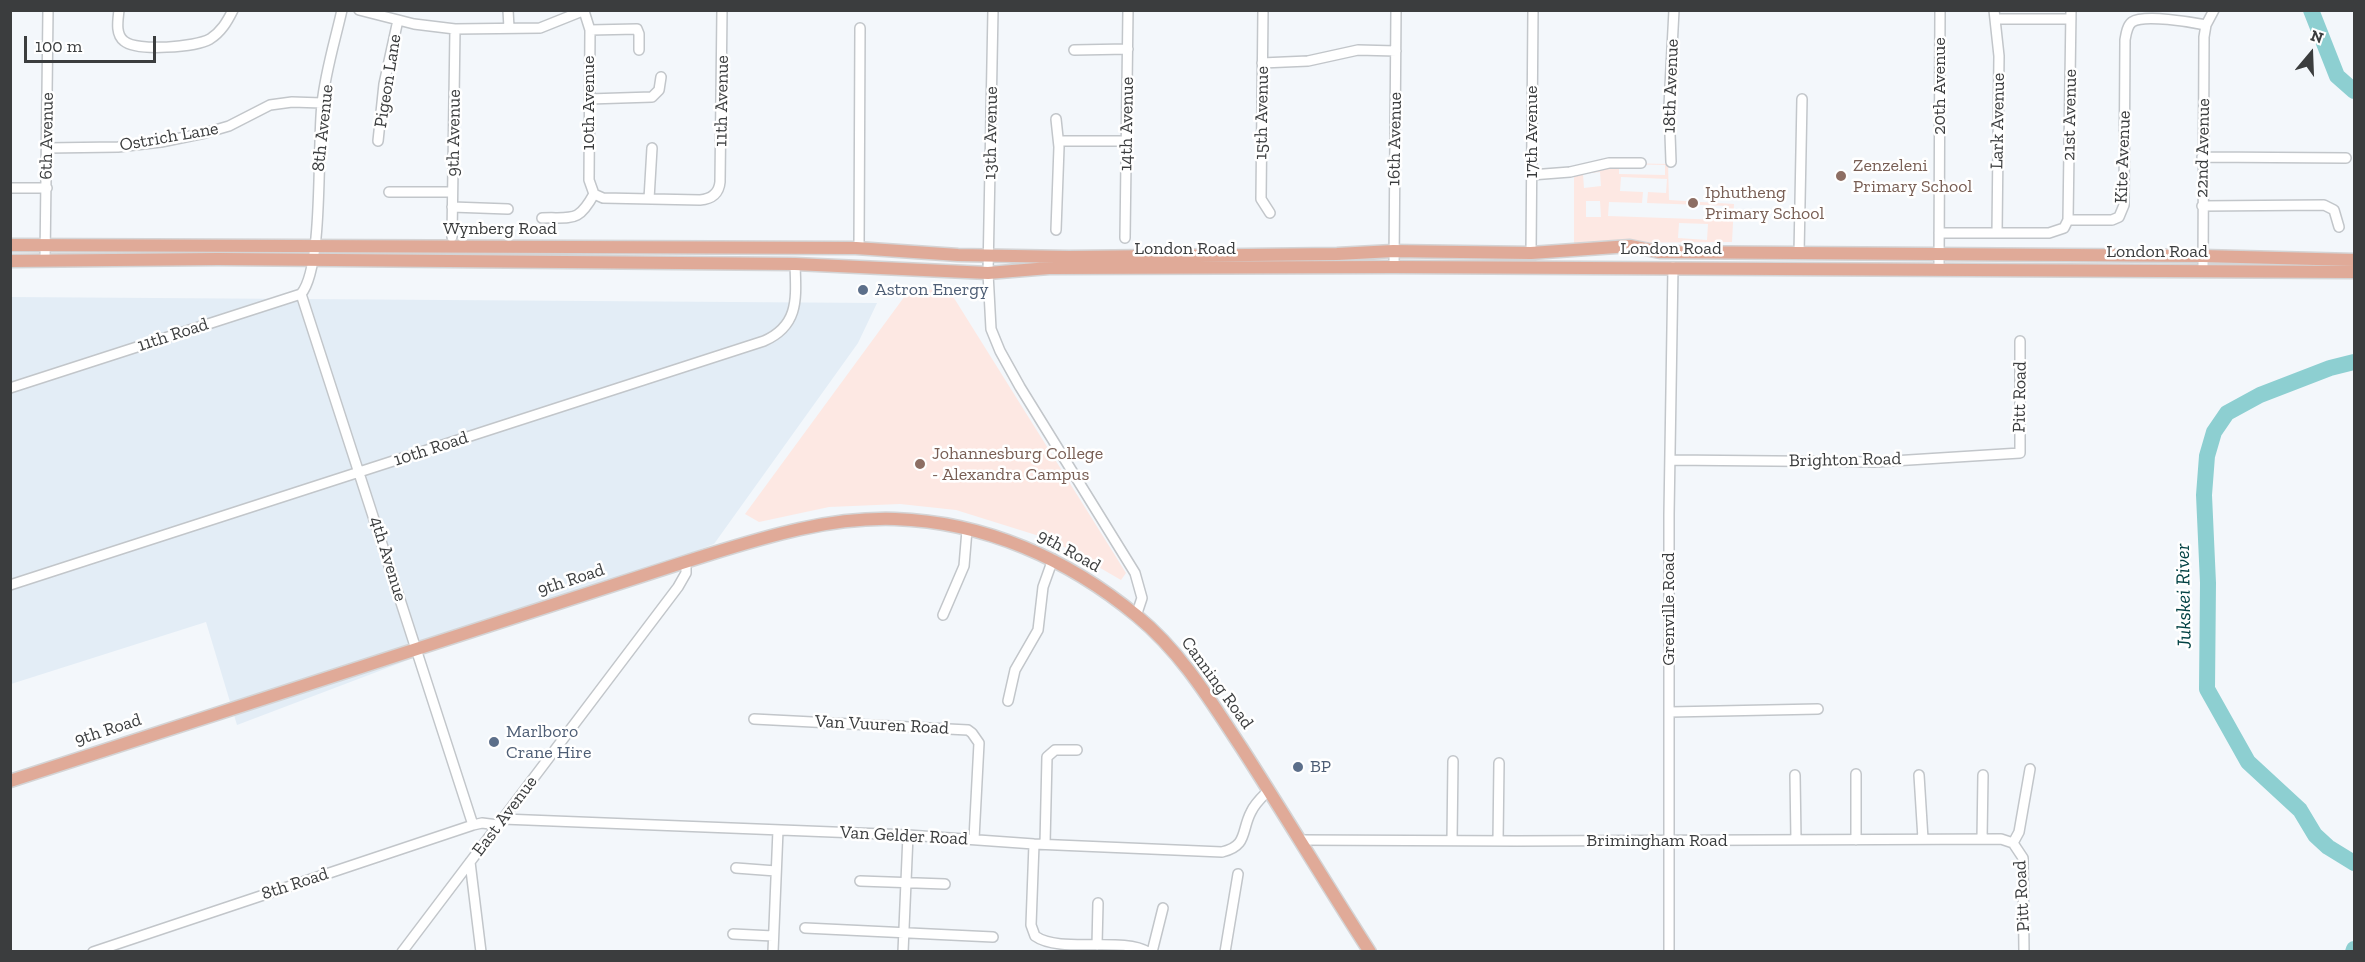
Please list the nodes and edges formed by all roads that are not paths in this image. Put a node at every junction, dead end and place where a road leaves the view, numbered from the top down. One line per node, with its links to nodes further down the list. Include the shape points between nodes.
1 (48, 10): 38 (street, 6th Avenue)
2 (119, 10): 3 (street, via 118,30 125,42 133,46 173,47 212,38)
3 (233, 10)
4 (342, 10): 33 (street, 8th Avenue)
5 (359, 10): 19 (street)
6 (508, 10): 21 (street)
7 (722, 10): 50 (street, 11th Avenue, via 717,192 704,200)
8 (993, 10): 71 (street, 13th Avenue)
9 (1128, 10): 25 (street, 14th Avenue)
10 (1263, 10): 29 (street, 15th Avenue)
11 (1396, 10): 28 (street, 16th Avenue)
12 (1533, 10): 44 (street, 17th Avenue)
13 (1674, 10): 42 (street, 18th Avenue, via 1669,106)
14 (1940, 10): 59 (street, 20th Avenue)
15 (2214, 10): 20 (street)
16 (584, 11): 21 (street, via 546,26); 24 (street, 10th Avenue)
17 (1994, 15): 18 (street); 60 (street, Lark Avenue, via 1999,56)
18 (2071, 15): 56 (street, 21st Avenue)
19 (398, 20): 23 (street); 35 (street, Pigeon Lane, via 384,84)
20 (2206, 25): 40 (street, 22nd Avenue); 56 (street, Kite Avenue, via 2144,19 2129,25 2125,40 2122,210 2112,220)
21 (509, 28): 23 (street)
22 (860, 28): 66 (street)
23 (455, 29): 48 (street, 9th Avenue)
24 (590, 30): 26 (street, via 637,29); 31 (street, 10th Avenue)
25 (1128, 49): 27 (street); 37 (street, 14th Avenue)
26 (639, 50)
27 (1074, 50)
28 (1396, 51): 29 (street, via 1358,50 1308,61); 67 (street, 16th Avenue)
29 (1262, 63): 54 (street, 15th Avenue, via 1261,199)
30 (661, 77): 31 (street, via 654,96)
31 (589, 99): 49 (street, 10th Avenue, via 589,180)
32 (1802, 99): 70 (street)
33 (322, 103): 38 (street, Ostrich Lane, via 270,105 229,126 161,142); 65 (street, 8th Avenue)
34 (1056, 119): 36 (street)
35 (378, 141)
36 (1059, 141): 37 (street); 58 (street)
37 (1126, 141): 62 (street, 14th Avenue)
38 (47, 148): 46 (street, 6th Avenue)
39 (652, 148): 50 (street)
40 (2202, 157): 41 (street); 51 (street, 22nd Avenue)
41 (2346, 158)
42 (1671, 162)
43 (1641, 163): 44 (street, via 1609,163)
44 (1531, 175): 68 (street, 17th Avenue)
45 (10, 188): 46 (street)
46 (47, 188): 64 (street, 6th Avenue)
47 (389, 192): 48 (street)
48 (452, 192): 52 (street, 9th Avenue)
49 (594, 194): 50 (street, via 603,198); 55 (street, via 577,216)
50 (649, 199)
51 (2202, 206): 57 (street, via 2319,205 2334,210); 72 (street, 22nd Avenue)
52 (452, 207): 53 (street); 61 (street, 9th Avenue)
53 (508, 209)
54 (1270, 213)
55 (542, 218)
56 (2068, 220): 60 (street, Kite Avenue, via 2064,228 2053,232)
57 (2339, 227)
58 (1056, 230)
59 (1939, 232): 60 (street, Kite Avenue); 69 (street, 20th Avenue)
60 (1997, 233)
61 (452, 237)
62 (1125, 238)
63 (10, 245): 64 (main road, Wynberg Road)
64 (45, 245): 65 (main road, Wynberg Road); 76 (street, 6th Avenue)
65 (315, 246): 66 (main road, Wynberg Road); 73 (street, 8th Avenue)
66 (859, 248): 71 (main road, Wynberg Road)
67 (1394, 251): 68 (main road, London Road); 71 (main road, London Road); 78 (street, 16th Avenue)
68 (1531, 253): 70 (main road, London Road, via 1630,246 1660,252)
69 (1939, 253): 70 (main road, London Road); 72 (main road, London Road); 80 (street, 20th Avenue)
70 (1799, 254)
71 (989, 256): 83 (street, 13th Avenue)
72 (2203, 256): 74 (main road, London Road); 81 (street, 22nd Avenue)
73 (314, 260): 76 (main road, Wynberg Road); 77 (main road, Wynberg Road); 84 (street)
74 (2355, 260)
75 (10, 261): 76 (main road, Wynberg Road)
76 (45, 261)
77 (795, 264): 83 (main road, Wynberg Road); 89 (street, 10th Road, via 793,313 772,337)
78 (1394, 267): 79 (main road, London Road); 83 (main road, London Road, via 1049,268)
79 (1673, 267): 80 (main road, London Road); 88 (street, Grenville Road)
80 (1939, 268): 81 (main road, London Road)
81 (2203, 271): 82 (main road, London Road)
82 (2355, 272)
83 (988, 273): 95 (street, via 989,317 1000,351 1135,573 1142,598)
84 (301, 294): 86 (street, 11th Road); 89 (street, 4th Avenue)
85 (2020, 341): 87 (street, Pitt Road)
86 (10, 388)
87 (2020, 453): 88 (street, Brighton Road, via 1876,462)
88 (1670, 460): 99 (street, Grenville Road)
89 (360, 472): 93 (street, 10th Road); 96 (street, 4th Avenue)
90 (967, 530): 91 (main road, 9th Road, via 1031,548); 92 (main road, 9th Road, via 895,519 840,522 772,535); 94 (street, via 964,566)
91 (1053, 559): 95 (main road, 9th Road); 97 (street, via 1043,586 1038,630 1015,670)
92 (686, 561): 96 (main road, 9th Road); 111 (street, East Avenue, via 686,573 678,587)
93 (10, 585)
94 (943, 615)
95 (1136, 616): 110 (main road, Canning Road, via 1192,674)
96 (415, 648): 109 (main road, 9th Road); 112 (street, 4th Avenue)
97 (1008, 701)
98 (1818, 709): 99 (street)
99 (1670, 712): 123 (street, Grenville Road)
100 (754, 719): 115 (street, Van Vuuren Road, via 968,730 979,743)
101 (1077, 750): 126 (street, via 1055,750 1047,757)
102 (1453, 761): 119 (street)
103 (1499, 763): 122 (street)
104 (2030, 769): 124 (street, via 2020,826)
105 (1856, 774): 121 (street)
106 (1795, 775): 120 (street)
107 (1919, 775): 116 (street)
108 (1983, 775): 117 (street)
109 (10, 781)
110 (1269, 790): 118 (main road, Canning Road); 126 (street, Van Gelder Road, via 1251,810 1240,843 1226,851)
111 (500, 822): 112 (street, 8th Road); 113 (street, Van Gelder Road); 127 (street, East Avenue)
112 (473, 825): 142 (street, 8th Road)
113 (778, 830): 114 (street, Van Gelder Road); 129 (street)
114 (908, 835): 115 (street, Van Gelder Road); 132 (street)
115 (974, 839): 125 (street, Van Gelder Road)
116 (1923, 839): 117 (street, Brimingham Road); 121 (street, Brimingham Road)
117 (1982, 839): 124 (street, Brimingham Road)
118 (1300, 840): 119 (street, Brimingham Road); 149 (main road, Canning Road)
119 (1452, 840): 122 (street, Brimingham Road)
120 (1796, 840): 121 (street, Brimingham Road); 123 (street, Brimingham Road)
121 (1856, 840)
122 (1498, 841): 123 (street, Brimingham Road)
123 (1669, 841): 150 (street, Grenville Road)
124 (2013, 843): 151 (street, Pitt Road, via 2024,863)
125 (1034, 844): 126 (street, Van Gelder Road); 141 (street, via 1031,925 1035,936 1051,943)
126 (1045, 844)
127 (470, 862): 143 (street, East Avenue); 144 (street)
128 (736, 868): 129 (street)
129 (776, 871): 139 (street)
130 (1238, 874): 148 (street)
131 (860, 881): 132 (street)
132 (905, 883): 133 (street); 137 (street)
133 (945, 884)
134 (1098, 903): 141 (street)
135 (1163, 908): 147 (street)
136 (805, 928): 137 (street)
137 (903, 932): 140 (street); 146 (street)
138 (733, 934): 139 (street)
139 (773, 936): 145 (street)
140 (993, 936)
141 (1097, 945): 147 (street)
142 (93, 951)
143 (402, 951)
144 (480, 951)
145 (773, 951)
146 (903, 951)
147 (1150, 951)
148 (1225, 951)
149 (1370, 951)
150 (1669, 951)
151 (2024, 951)

